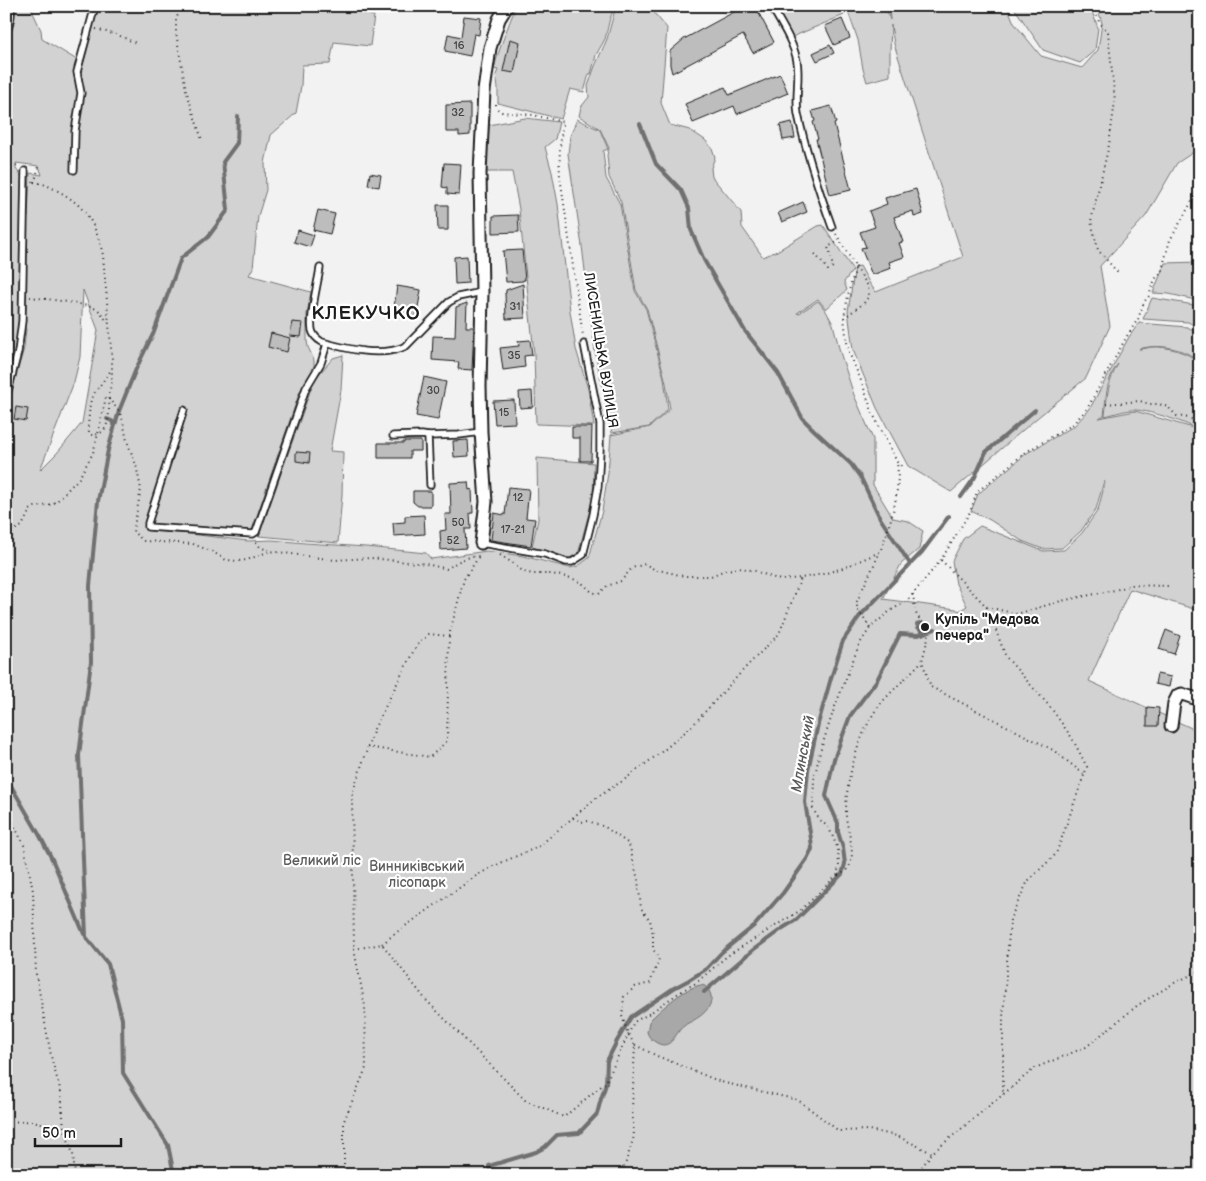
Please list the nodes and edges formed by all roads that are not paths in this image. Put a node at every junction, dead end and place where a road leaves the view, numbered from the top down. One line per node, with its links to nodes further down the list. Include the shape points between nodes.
1 (11, 6): 5 (lane, via 12,15)
2 (95, 6): 6 (lane, via 77,72 81,93 74,131)
3 (507, 6): 10 (street, via 499,19 490,48 484,91 480,174)
4 (771, 6): 8 (lane, via 795,52 798,114)
5 (6, 34)
6 (74, 170)
7 (25, 171): 13 (lane, via 22,322)
8 (832, 227)
9 (320, 268): 11 (lane, via 312,328 317,339)
10 (482, 292): 11 (lane, via 458,296 449,302 414,339 398,350 367,352); 15 (street)
11 (327, 344): 14 (lane, via 321,363 306,388 253,534 148,527)
12 (584, 344): 19 (lane, ЛИСЕНИЦЬКА ВУЛИЦЯ, via 600,424 600,450 598,487 583,555 566,562 545,554)
13 (6, 399)
14 (184, 410)
15 (481, 432): 17 (lane); 19 (street, via 486,502)
16 (393, 436): 17 (lane)
17 (428, 436): 18 (lane)
18 (430, 485)
19 (481, 543)
20 (1200, 700): 21 (street, via 1178,695)
21 (1171, 726)

